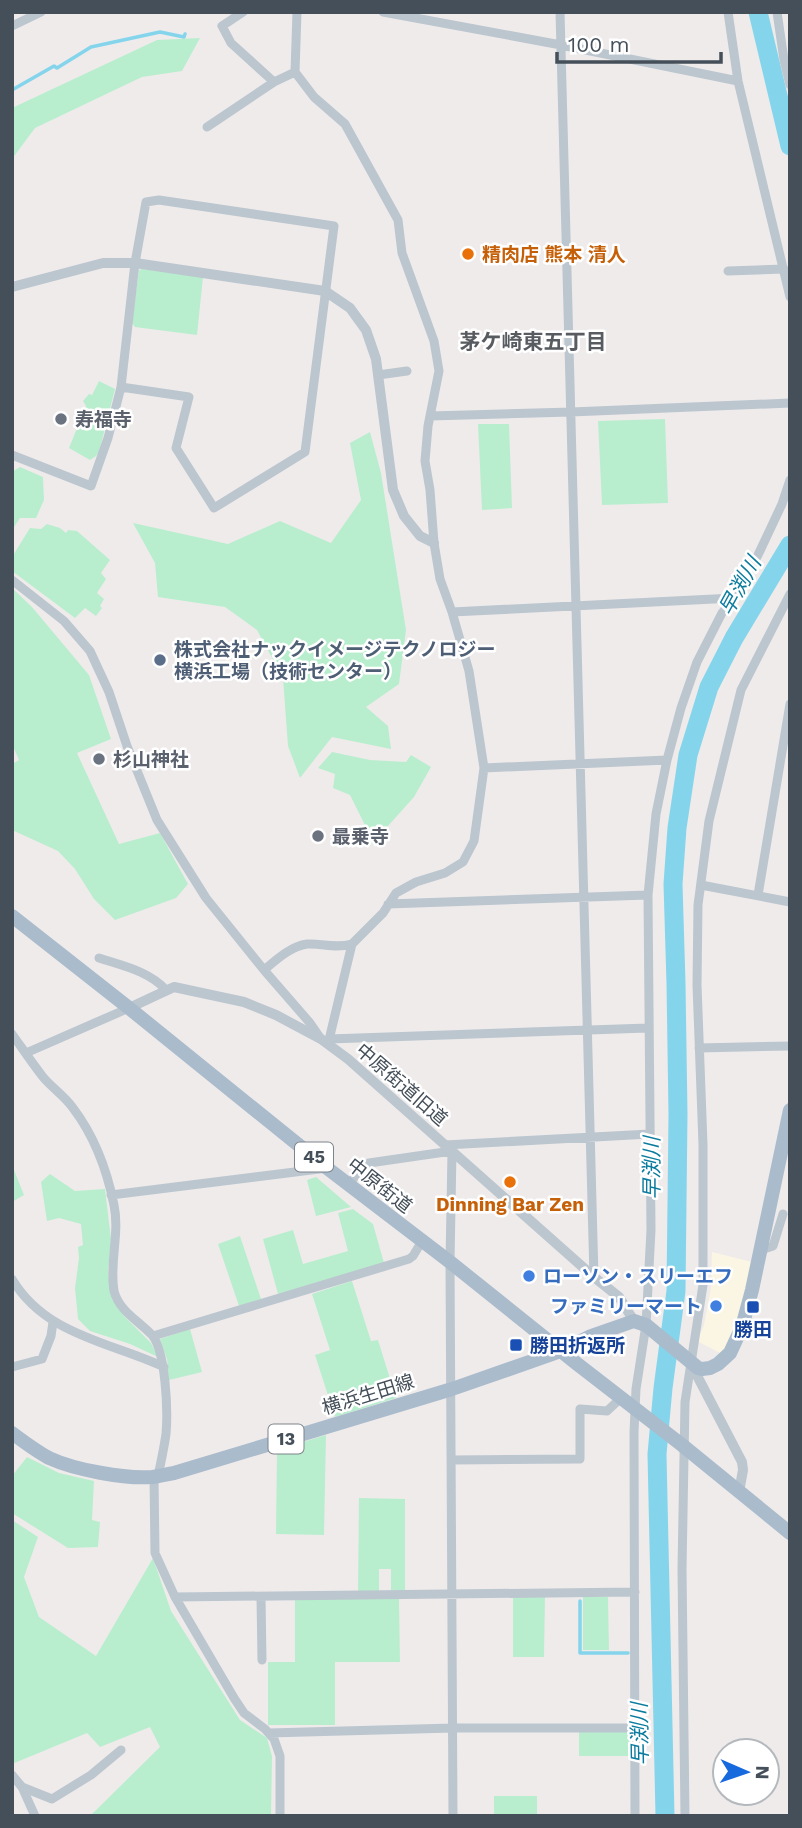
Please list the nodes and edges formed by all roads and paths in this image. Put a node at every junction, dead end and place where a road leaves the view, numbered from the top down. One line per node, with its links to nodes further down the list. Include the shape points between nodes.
1 (41, 12): 8 (street)
2 (243, 12): 12 (street, via 222,26 231,43)
3 (297, 12): 10 (street)
4 (383, 12): 9 (street)
5 (560, 12): 9 (street)
6 (728, 12): 13 (street)
7 (777, 12): 11 (street)
8 (12, 26)
9 (561, 45): 13 (street); 25 (street)
10 (295, 72): 12 (street); 26 (street, via 314,97 345,124 398,220 402,253 435,341 439,371)
11 (789, 79)
12 (274, 82): 14 (street)
13 (738, 82): 16 (street)
14 (207, 127)
15 (135, 263): 18 (street, via 103,263); 19 (street); 19 (street, via 146,202 159,200 334,226); 23 (street)
16 (784, 269): 17 (street); 20 (street)
17 (728, 271)
18 (12, 287)
19 (325, 291): 22 (street, via 350,308 366,330); 23 (street, via 304,452 214,508 176,448 189,397)
20 (790, 298)
21 (407, 371): 22 (street)
22 (378, 374): 29 (street, via 393,490 404,516)
23 (121, 387): 27 (street, via 91,486)
24 (790, 403): 25 (street)
25 (571, 412): 26 (street); 33 (street)
26 (430, 416): 29 (street, via 425,461)
27 (12, 455)
28 (790, 480): 32 (street)
29 (434, 543): 34 (street, via 440,579)
30 (12, 580): 48 (street, via 64,621 90,651 157,820 206,898)
31 (790, 594): 39 (street, via 741,690 709,821)
32 (734, 598): 33 (street); 36 (street, via 697,663)
33 (576, 605): 34 (street); 37 (street)
34 (453, 612): 38 (street, via 469,671)
35 (790, 704): 41 (street)
36 (667, 760): 37 (street); 40 (street)
37 (580, 764): 38 (street); 42 (street)
38 (484, 768): 44 (street, via 474,841 463,862 396,893)
39 (701, 885): 41 (street); 56 (street)
40 (648, 895): 42 (street); 51 (street)
41 (758, 895): 43 (street)
42 (584, 896): 44 (street); 52 (street)
43 (790, 902)
44 (388, 904): 46 (street)
45 (12, 916): 50 (main road, 中原街道 / 45)
46 (352, 944): 48 (street, via 307,944 284,953); 54 (street)
47 (99, 958): 49 (street, 中原街道旧道, via 147,975)
48 (264, 970): 54 (street)
49 (166, 990): 50 (street); 54 (street, 中原街道旧道, via 179,988 244,1002)
50 (129, 1008): 57 (street); 62 (main road, 中原街道 / 45)
51 (648, 1028): 52 (street); 59 (street)
52 (588, 1030): 54 (street); 60 (street)
53 (12, 1034): 57 (street)
54 (326, 1041): 61 (street, 中原街道旧道)
55 (790, 1046): 56 (street)
56 (699, 1048): 75 (street, via 703,1285)
57 (26, 1053): 64 (street, via 73,1108 96,1144)
58 (790, 1110): 67 (main road)
59 (650, 1134): 60 (street); 72 (street, via 651,1230)
60 (591, 1138): 61 (street); 69 (street)
61 (448, 1148): 63 (street, via 369,1163); 68 (street); 69 (street, 中原街道旧道)
62 (327, 1168): 63 (main road, 中原街道 / 45); 64 (street)
63 (349, 1184): 66 (main road, 中原街道 / 45)
64 (111, 1195): 73 (street, via 116,1226 115,1293 122,1308)
65 (783, 1214): 67 (street, via 773,1246)
66 (422, 1241): 68 (main road, 中原街道 / 45); 73 (street, via 409,1259)
67 (761, 1250): 75 (main road, via 742,1327 730,1353 710,1368)
68 (450, 1262): 74 (main road, 中原街道 / 45); 78 (street)
69 (594, 1277): 72 (street, 中原街道旧道)
70 (12, 1279): 71 (street)
71 (53, 1322): 76 (street, via 43,1359); 77 (street)
72 (644, 1326): 74 (main road, 横浜生田線 / 13, via 591,1336); 75 (main road); 86 (street, via 634,1432)
73 (153, 1336): 77 (street)
74 (561, 1351): 78 (main road, 横浜生田線 / 13); 79 (main road, 中原街道 / 45)
75 (689, 1362): 81 (street); 84 (street, via 742,1462)
76 (12, 1367)
77 (164, 1367): 83 (street, via 166,1433)
78 (452, 1389): 82 (street); 83 (main road, 横浜生田線 / 13)
79 (624, 1401): 81 (main road, 45); 82 (street, via 607,1411 580,1409 580,1459)
80 (12, 1433): 83 (main road, 横浜生田線 / 13, via 73,1466)
81 (683, 1446): 84 (main road, 45); 101 (street)
82 (452, 1460): 87 (street)
83 (156, 1476): 88 (street, via 155,1553)
84 (738, 1492): 85 (main road, 45)
85 (790, 1533)
86 (635, 1592): 87 (street); 91 (street)
87 (452, 1595): 89 (street); 92 (street)
88 (175, 1597): 89 (street); 93 (street, via 244,1713)
89 (261, 1597): 90 (street)
90 (262, 1660)
91 (636, 1727): 92 (street); 100 (street)
92 (453, 1728): 93 (street); 99 (street)
93 (269, 1733): 98 (street, via 280,1756)
94 (121, 1750): 96 (street, via 52,1799)
95 (12, 1774): 96 (street)
96 (22, 1787): 97 (street)
97 (35, 1816)
98 (280, 1816)
99 (453, 1816)
100 (635, 1816)
101 (685, 1816)

